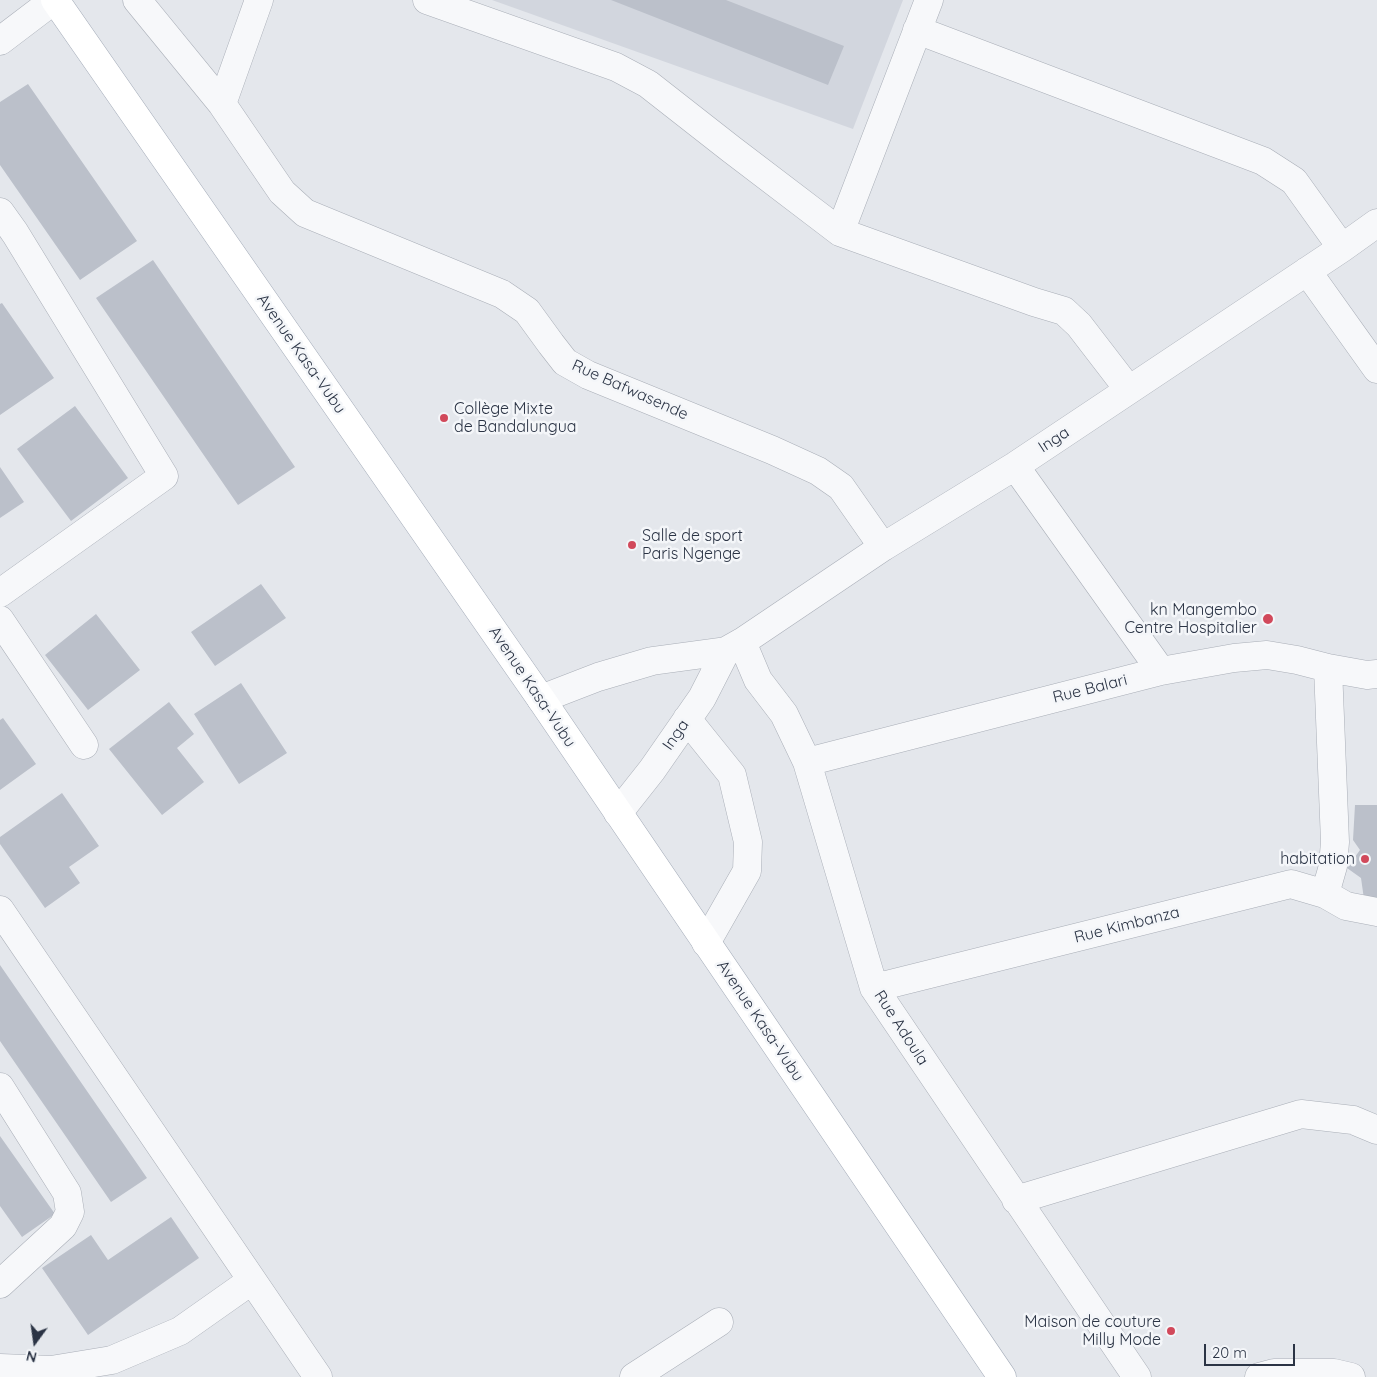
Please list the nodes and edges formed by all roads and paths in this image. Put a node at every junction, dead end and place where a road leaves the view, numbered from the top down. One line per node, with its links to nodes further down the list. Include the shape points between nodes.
1 (55, 0): 7 (street); 24 (main road, Avenue Kasa-Vubu)
2 (137, 0): 8 (street, Rue Bafwasende)
3 (259, 0): 8 (street)
4 (427, 0): 11 (street, via 616,67 648,84)
5 (929, 0): 6 (street)
6 (917, 30): 11 (street); 12 (street, via 1263,161 1294,181)
7 (0, 41)
8 (222, 104): 17 (street, Rue Bafwasende, via 282,192 305,213 502,294 528,311 565,362 588,375 818,472 841,487)
9 (1377, 223): 12 (street, Inga)
10 (5, 229): 18 (street, via 164,476)
11 (840, 232): 15 (street, via 1064,311 1079,325)
12 (1342, 248): 13 (street, Inga)
13 (1307, 271): 14 (street); 15 (street, Inga)
14 (1377, 369)
15 (1129, 390): 16 (street, Inga)
16 (1015, 466): 17 (street, Inga); 22 (street)
17 (883, 547): 20 (street, Inga)
18 (0, 593)
19 (0, 620): 26 (street)
20 (734, 646): 24 (street, Inga, via 652,661 598,676); 25 (street, Inga); 27 (street, Rue Adoula, via 784,714)
21 (1328, 668): 22 (street, Rue Balari, via 1267,655); 23 (street, Rue Balari); 29 (street, via 1335,842)
22 (1161, 671): 27 (street, Rue Balari)
23 (1377, 674)
24 (541, 699): 28 (main road, Avenue Kasa-Vubu)
25 (687, 719): 28 (street, Inga); 32 (street, via 732,775 748,842 747,871)
26 (84, 746)
27 (807, 762): 33 (street, Rue Adoula)
28 (618, 813): 32 (main road, Avenue Kasa-Vubu)
29 (1325, 894): 31 (street, Rue Kimbanza, via 1346,906); 33 (street, Rue Kimbanza, via 1290,884)
30 (0, 910): 37 (street)
31 (1377, 912)
32 (706, 943): 43 (main road, Avenue Kasa-Vubu)
33 (874, 988): 36 (street, Rue Adoula)
34 (0, 1087): 38 (street, via 67,1193 70,1212 62,1226)
35 (1377, 1130): 36 (street, via 1353,1120 1301,1114)
36 (1016, 1200): 44 (street, Rue Adoula)
37 (251, 1281): 40 (street, via 180,1331 112,1360 51,1370); 41 (street)
38 (0, 1284)
39 (719, 1322): 42 (street)
40 (0, 1368)
41 (318, 1377)
42 (634, 1377)
43 (1002, 1377)
44 (1137, 1377)
45 (1259, 1377): 46 (street, via 1274,1373 1334,1373)
46 (1352, 1377)

